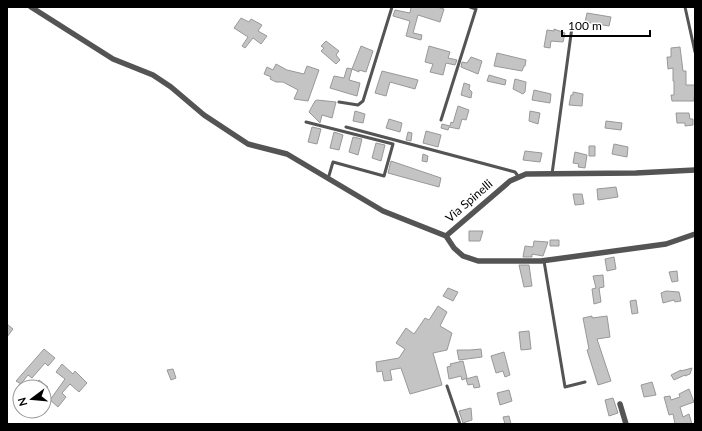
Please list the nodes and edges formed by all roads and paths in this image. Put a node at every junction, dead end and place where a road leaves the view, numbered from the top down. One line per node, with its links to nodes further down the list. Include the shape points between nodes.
1 (31, 7): 14 (street, via 113,59 153,75 204,115 248,144 287,154)
2 (392, 7): 7 (lane, via 362,101 358,105)
3 (470, 7): 8 (lane, via 476,9)
4 (685, 7): 6 (lane)
5 (572, 27): 12 (lane)
6 (695, 52)
7 (339, 102)
8 (441, 120)
9 (306, 122): 14 (lane, via 393,144 384,176 333,162)
10 (346, 127): 13 (lane, via 515,172)
11 (695, 170): 12 (street)
12 (552, 174): 13 (street)
13 (518, 176): 16 (street, Via Spinelli)
14 (328, 179): 16 (street, via 383,211)
15 (695, 234): 17 (street, Via Spinelli, via 666,244)
16 (446, 236): 17 (street, Via Spinelli, via 463,256 478,261)
17 (544, 261): 18 (lane, via 565,387)
18 (585, 382)
19 (447, 386): 21 (lane)
20 (620, 404): 22 (street)
21 (460, 424)
22 (626, 424)

